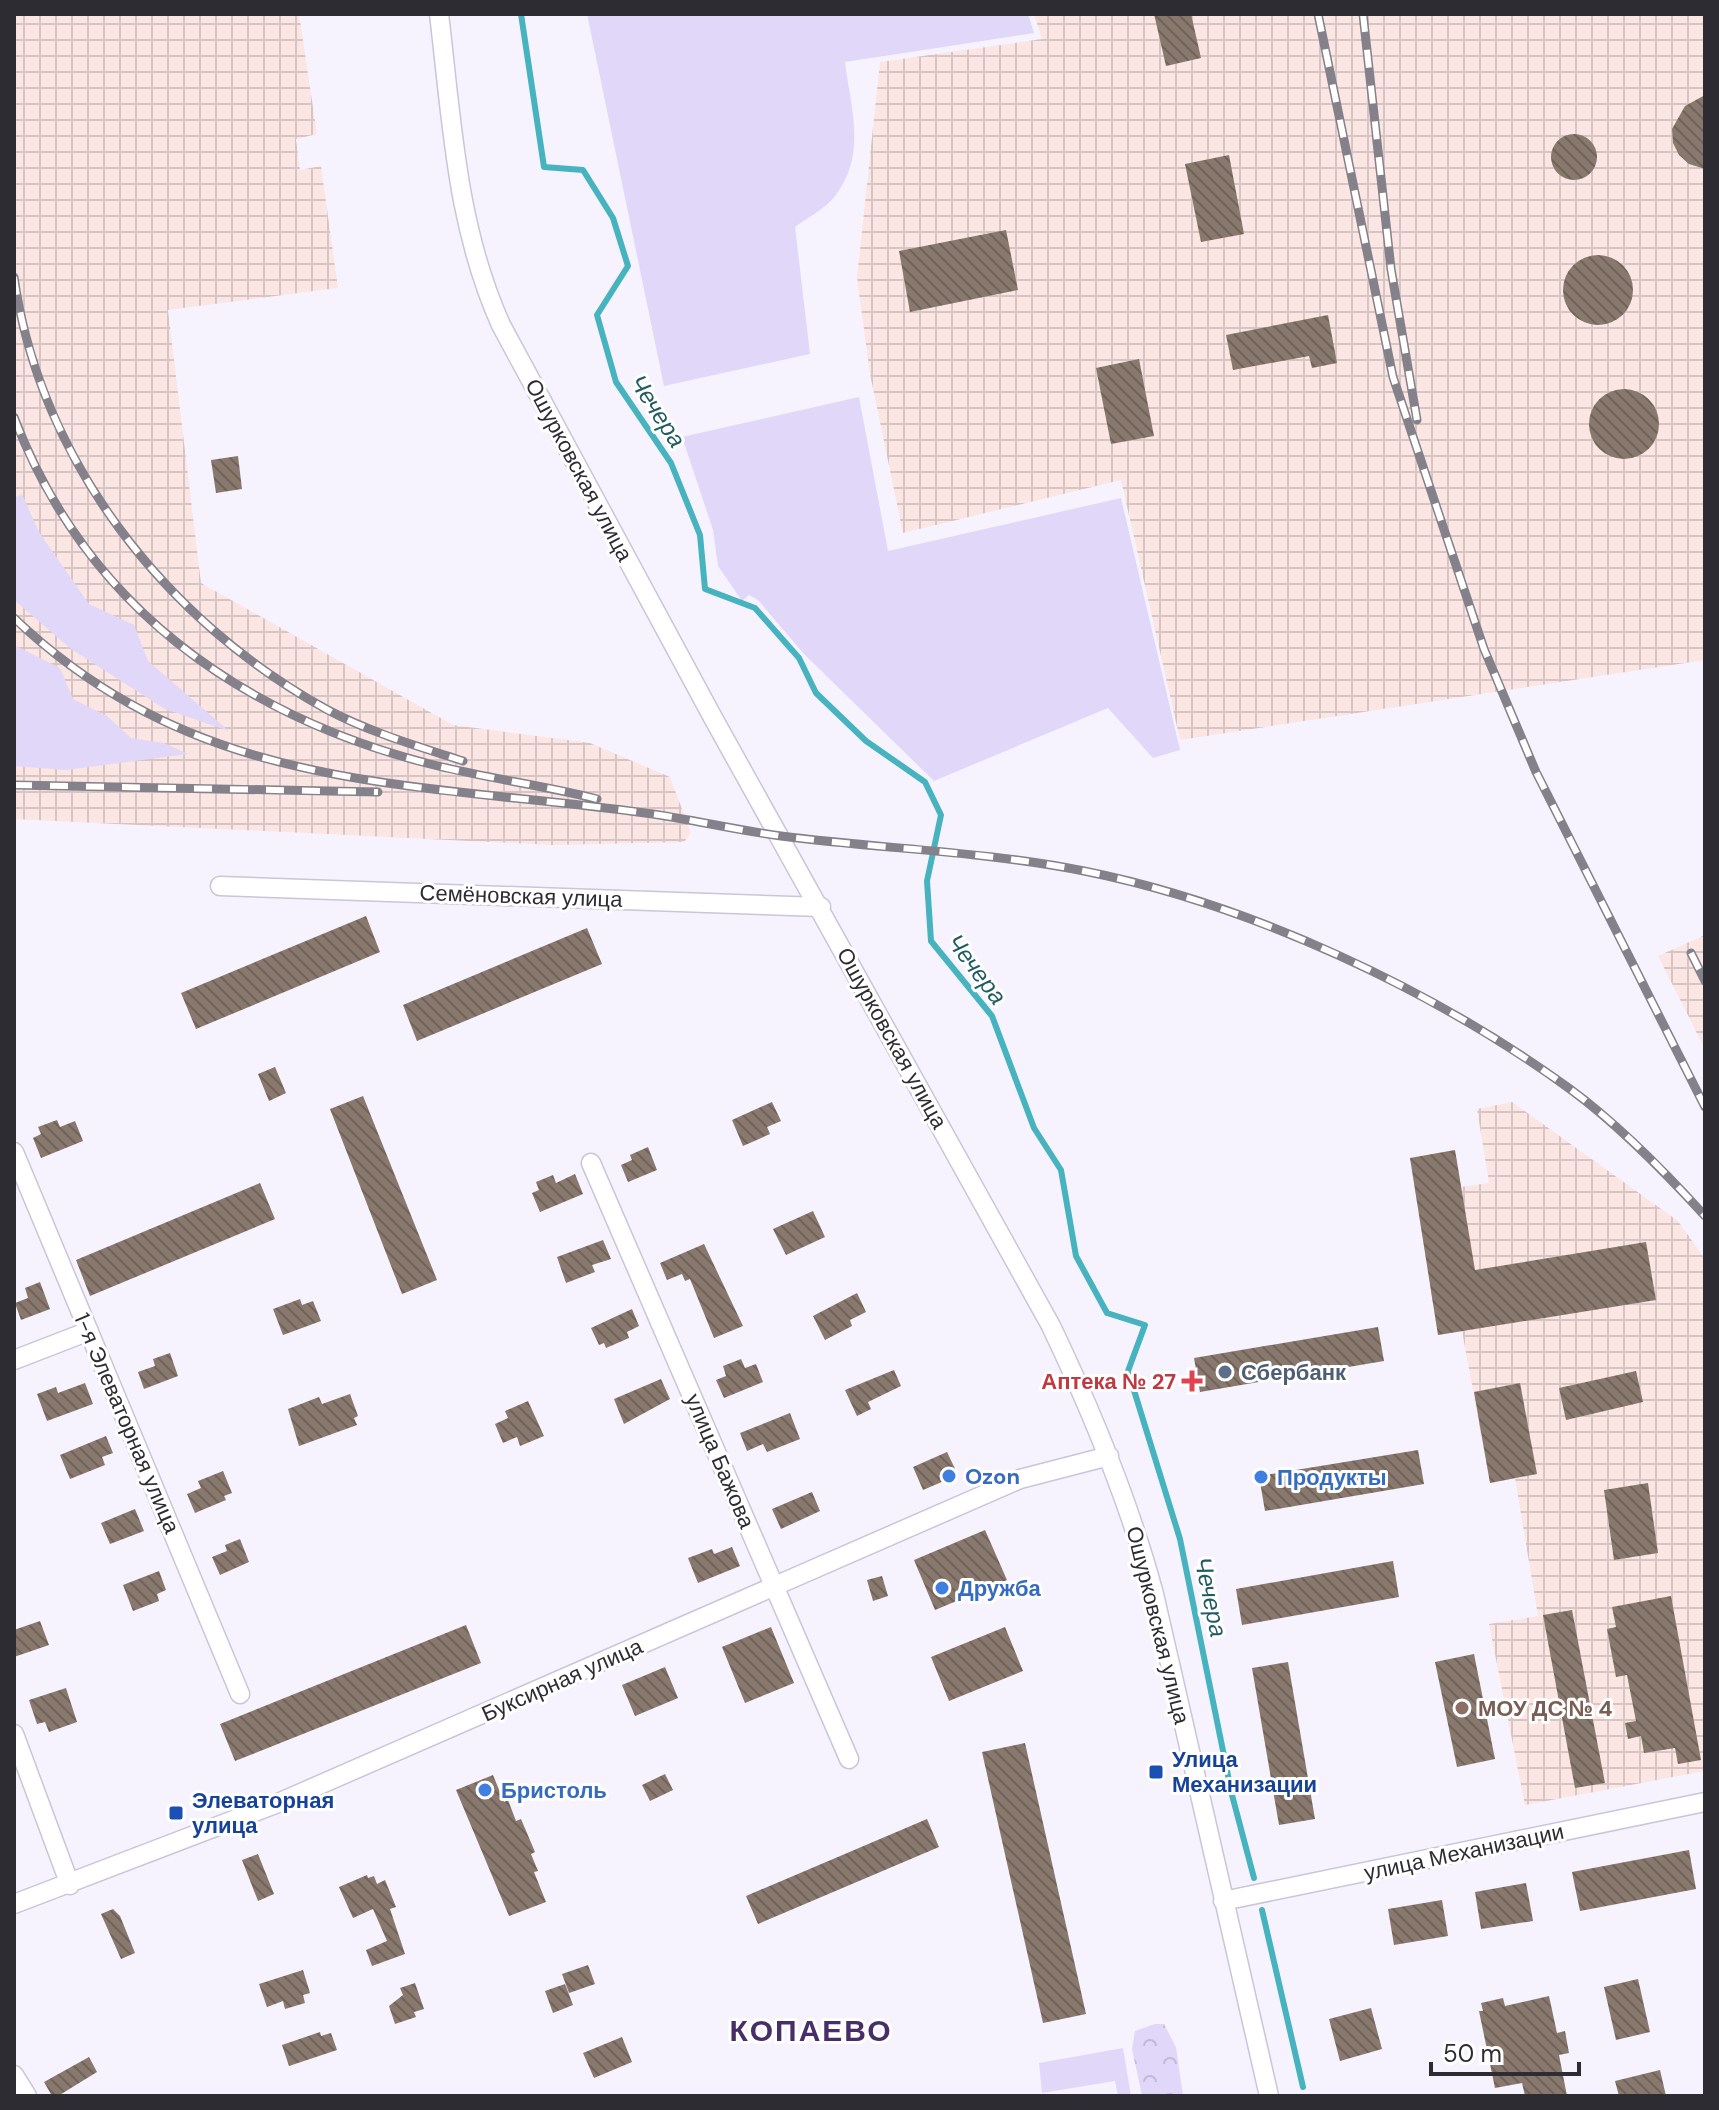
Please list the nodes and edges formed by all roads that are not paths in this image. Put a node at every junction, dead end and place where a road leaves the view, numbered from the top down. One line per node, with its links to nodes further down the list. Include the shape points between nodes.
1 (439, 14): 3 (street, Ошурковская улица, via 459,192 481,280 566,451)
2 (220, 886): 3 (street, Семёновская улица)
3 (821, 907): 8 (street, Ошурковская улица, via 1051,1326)
4 (14, 1152): 6 (street, 1-я Элеваторная улица)
5 (591, 1163): 9 (street, улица Бажова)
6 (89, 1331): 7 (street); 10 (street, 1-я Элеваторная улица)
7 (14, 1360)
8 (1109, 1456): 9 (street, Буксирная улица, via 1020,1479); 15 (street, Ошурковская улица, via 1154,1594)
9 (774, 1586): 12 (street, улица Бажова); 14 (street, Буксирная улица, via 278,1803)
10 (240, 1694)
11 (14, 1734): 14 (street)
12 (849, 1759)
13 (1705, 1802): 15 (street, улица Механизации)
14 (70, 1885): 16 (street, Буксирная улица)
15 (1223, 1901): 19 (street, Ошурковская улица)
16 (14, 1904)
17 (14, 2075): 18 (street)
18 (27, 2096)
19 (1269, 2096)

